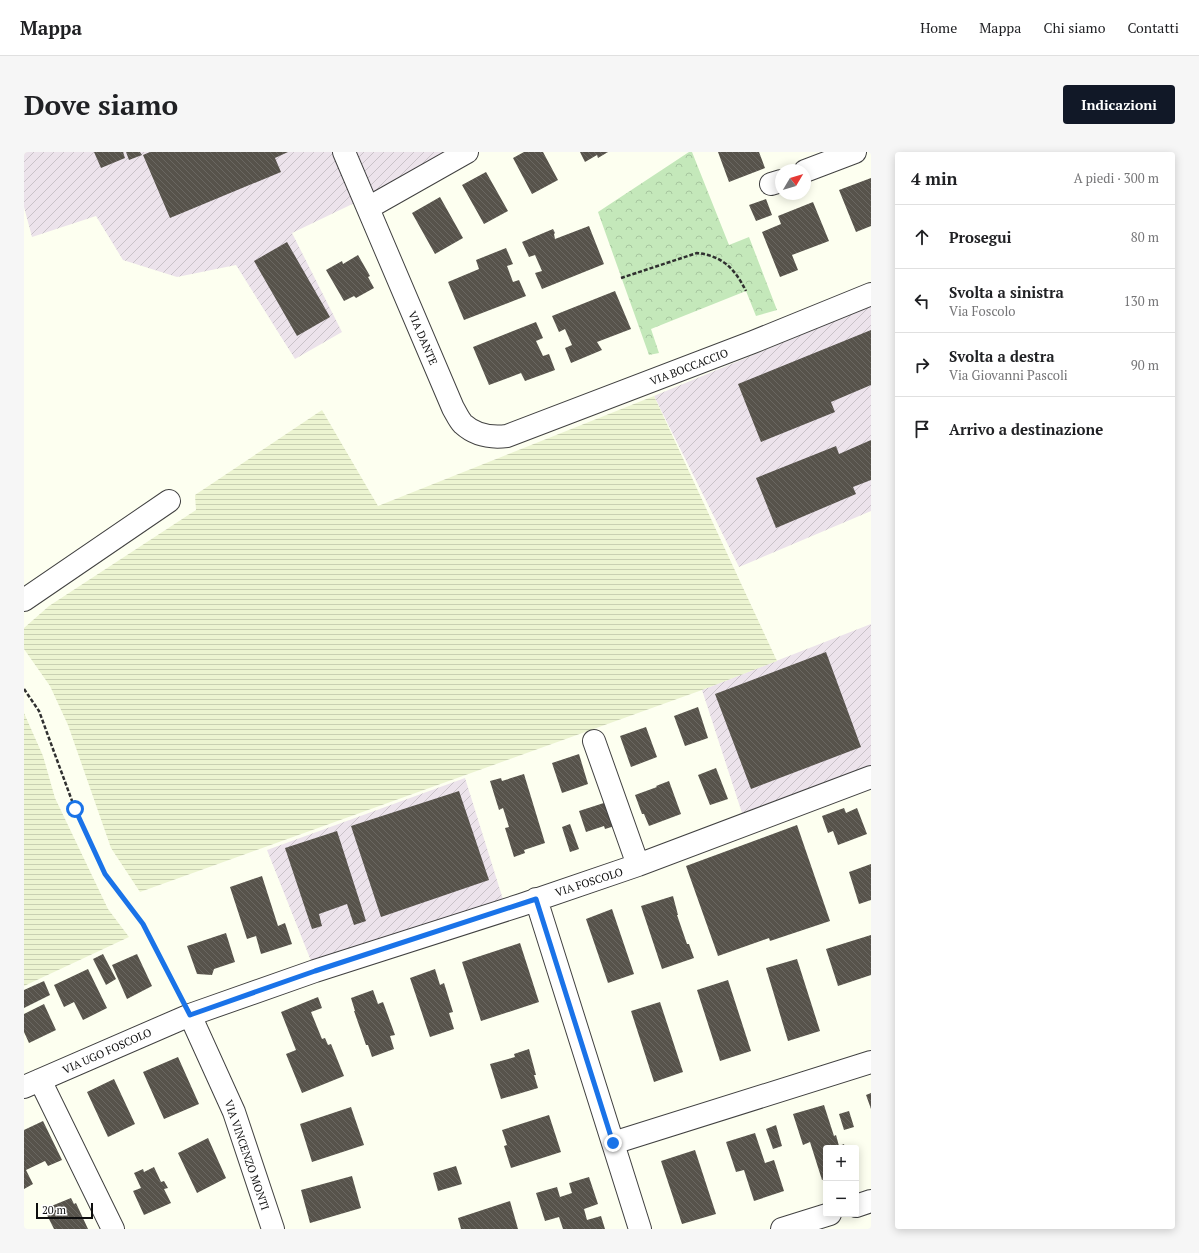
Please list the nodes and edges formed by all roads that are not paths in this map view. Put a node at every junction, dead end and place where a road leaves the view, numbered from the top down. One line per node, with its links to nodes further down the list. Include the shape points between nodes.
1 (344, 152): 5 (street, VIA DANTE)
2 (467, 152): 5 (street)
3 (855, 152): 4 (street)
4 (811, 169)
5 (368, 208): 7 (street, VIA DANTE, via 453,408 462,423 487,436)
6 (871, 294): 7 (street, VIA BOCCACCIO)
7 (507, 436)
8 (169, 501): 9 (street)
9 (24, 600)
10 (594, 741): 12 (street)
11 (871, 777): 12 (street, VIA FOSCOLO)
12 (638, 865): 13 (street, VIA FOSCOLO)
13 (536, 899): 14 (street, VIA FOSCOLO); 17 (street)
14 (190, 1015): 16 (street, VIA UGO FOSCOLO); 22 (street, VIA VINCENZO MONTI, via 234,1112)
15 (871, 1062): 17 (street)
16 (32, 1084): 21 (street)
17 (613, 1143): 23 (street)
18 (871, 1201): 19 (street)
19 (859, 1205)
20 (823, 1216): 24 (street)
21 (113, 1229)
22 (273, 1229)
23 (640, 1229)
24 (782, 1229)

